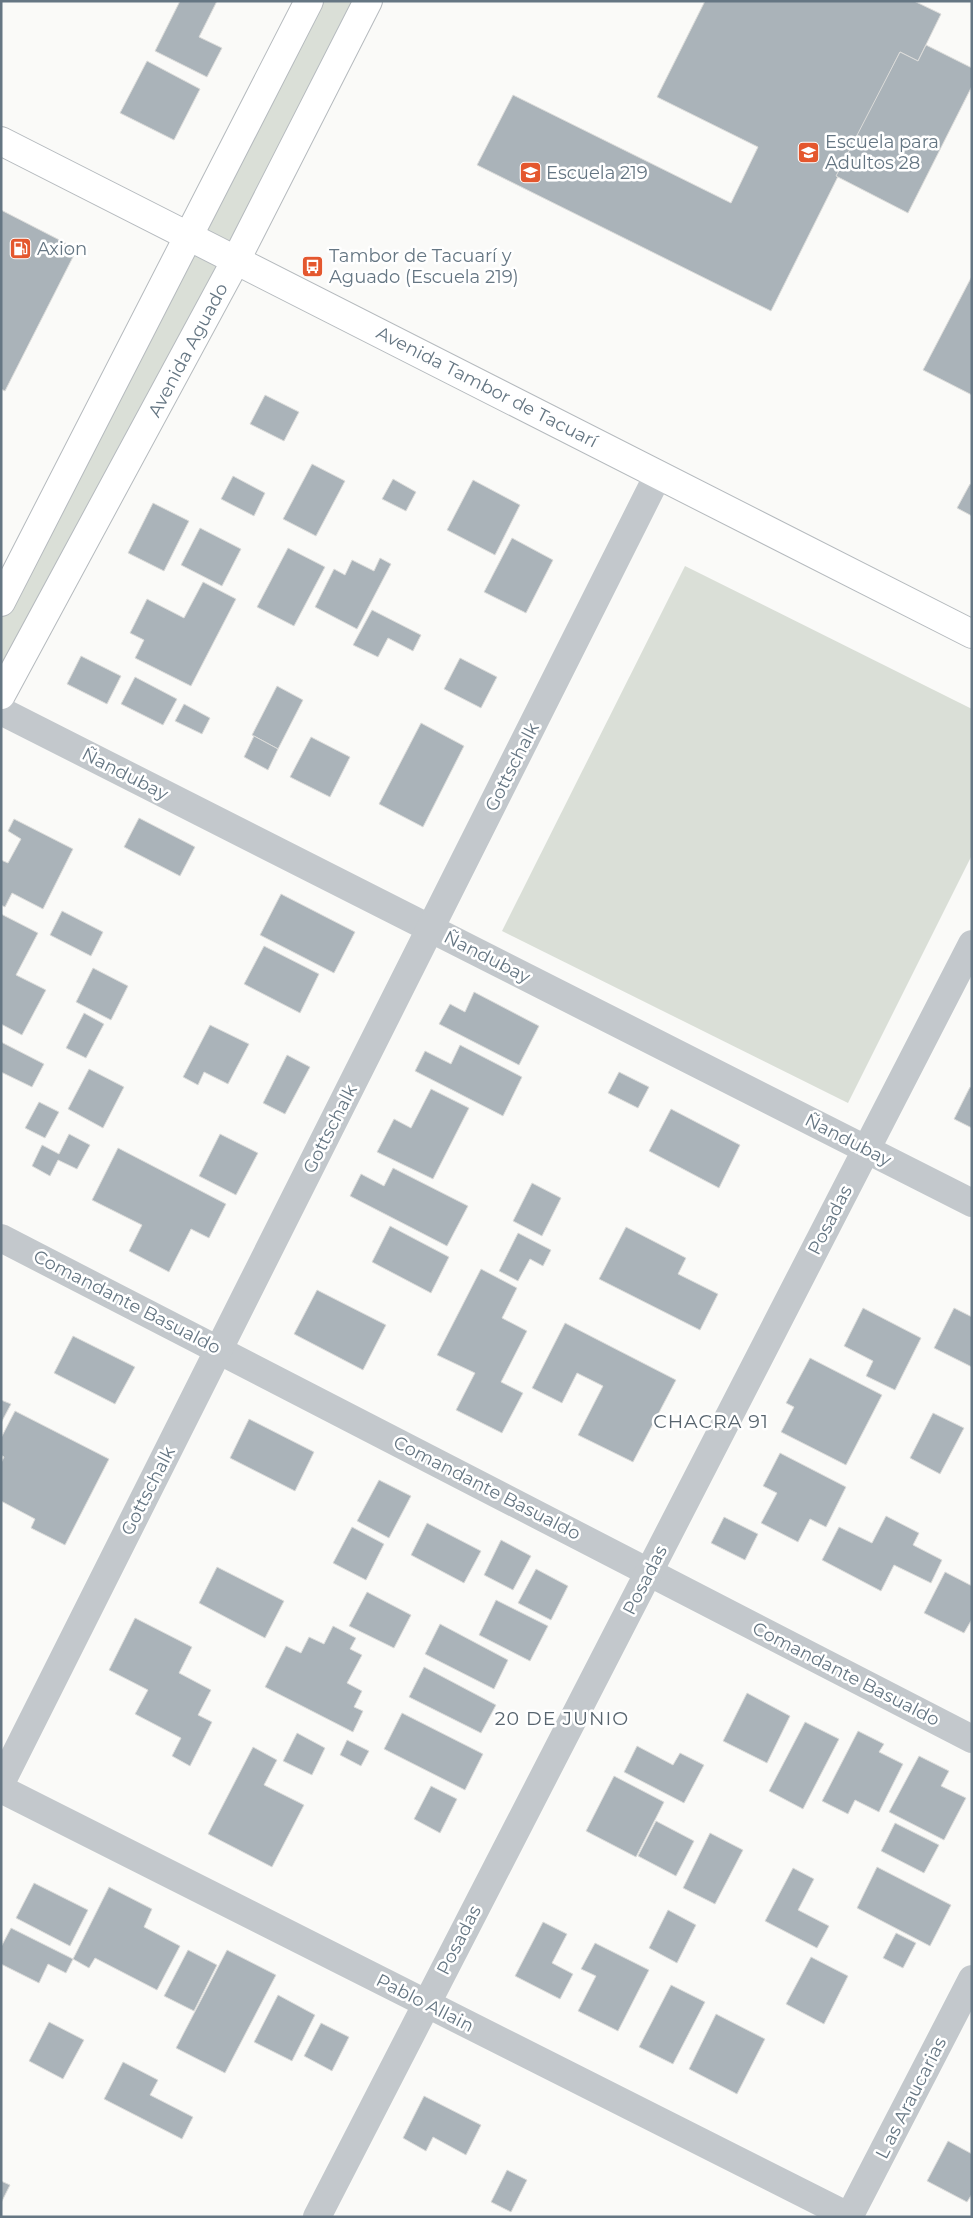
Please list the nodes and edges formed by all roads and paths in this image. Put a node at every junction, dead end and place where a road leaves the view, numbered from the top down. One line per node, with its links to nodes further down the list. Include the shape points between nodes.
1 (309, 1): 4 (main road)
2 (368, 1): 5 (main road, Avenida Aguado)
3 (1, 141): 4 (main road, Avenida Tambor de Tacuarí)
4 (190, 237): 5 (main road, Avenida Tambor de Tacuarí); 7 (main road)
5 (236, 260): 6 (main road, Avenida Tambor de Tacuarí); 9 (main road, Avenida Aguado)
6 (658, 475): 8 (main road, Avenida Tambor de Tacuarí); 11 (street, Gottschalk)
7 (1, 602)
8 (972, 634)
9 (1, 695)
10 (1, 711): 11 (street, Ñandubay)
11 (431, 928): 13 (street, Ñandubay); 16 (street, Gottschalk)
12 (972, 944): 13 (street, Posadas)
13 (866, 1149): 14 (street, Ñandubay); 17 (street, Posadas)
14 (972, 1203)
15 (1, 1238): 16 (street, Comandante Basualdo)
16 (219, 1350): 17 (street, Comandante Basualdo); 19 (street, Gottschalk)
17 (649, 1572): 18 (street, Comandante Basualdo); 22 (street, Posadas)
18 (972, 1739)
19 (1, 1783)
20 (1, 1789): 22 (street, Pablo Allain)
21 (972, 1979): 24 (street, L as Araucarias)
22 (427, 2004): 23 (street, Posadas); 24 (street, Pablo Allain)
23 (317, 2217)
24 (850, 2217)

